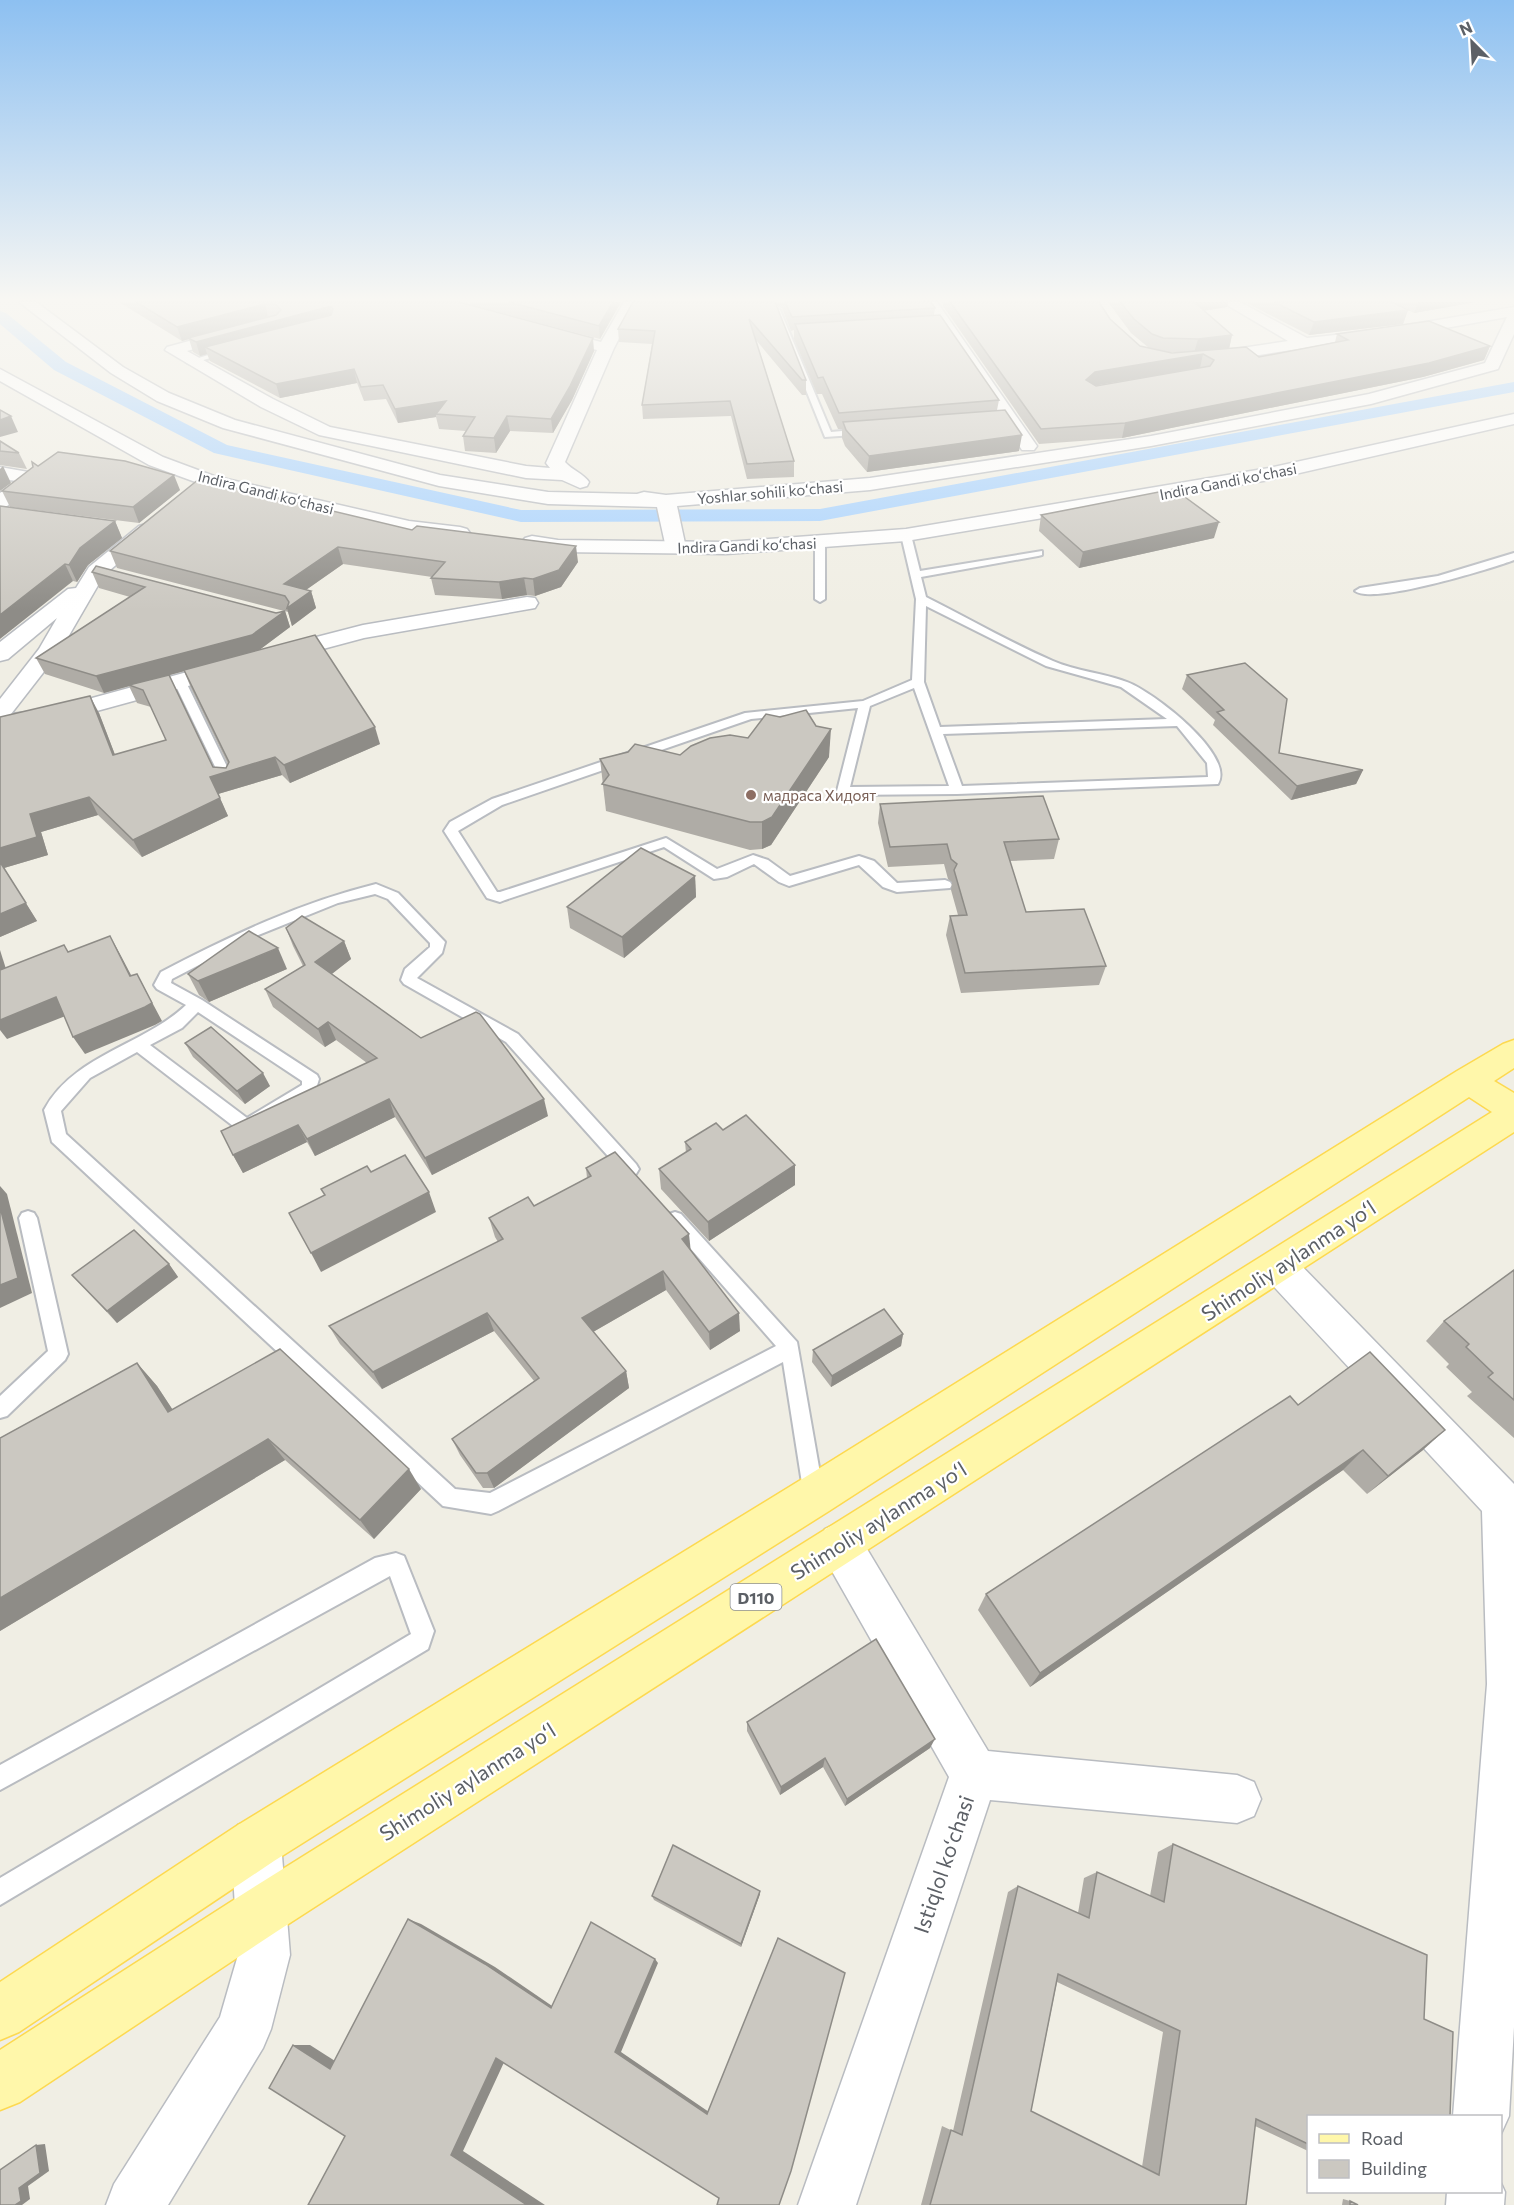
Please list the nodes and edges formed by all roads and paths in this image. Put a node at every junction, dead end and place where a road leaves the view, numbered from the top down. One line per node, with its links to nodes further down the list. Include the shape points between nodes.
1 (55, 405): 13 (street, Indira Gandi koʻchasi, via 156,461)
2 (182, 405): 15 (street, Yoshlar sohili koʻchasi, via 229,424 439,480 548,498)
3 (274, 405): 12 (street, via 325,431 526,472)
4 (581, 405): 12 (street, via 555,463)
5 (816, 405): 9 (lane, via 828,435)
6 (993, 405): 10 (street)
7 (1337, 405): 10 (street, Yoshlar sohili koʻchasi, via 1151,441)
8 (1514, 419): 20 (street, Indira Gandi koʻchasi, via 1269,474)
9 (873, 431)
10 (1035, 458): 15 (street, Yoshlar sohili koʻchasi, via 870,484)
11 (0, 473): 16 (street, via 27,477 30,481)
12 (566, 475): 15 (street, via 616,494)
13 (208, 480): 14 (street); 21 (street, Indira Gandi koʻchasi, via 409,527)
14 (190, 495)
15 (666, 501): 23 (street)
16 (4, 510)
17 (162, 517): 19 (street)
18 (122, 529): 19 (street)
19 (144, 532): 29 (street)
20 (906, 535): 24 (street, Indira Gandi koʻchasi); 27 (lane)
21 (478, 536)
22 (512, 540): 23 (street, Indira Gandi koʻchasi, via 558,546)
23 (675, 541): 24 (street, Indira Gandi koʻchasi, via 726,548)
24 (820, 543): 32 (lane)
25 (1038, 552): 27 (lane)
26 (1514, 556): 30 (lane, via 1459,574 1391,589)
27 (915, 575): 31 (lane)
28 (117, 577): 29 (street)
29 (92, 578): 34 (street); 38 (street, via 49,651)
30 (1360, 591)
31 (921, 598): 36 (lane); 39 (lane, via 1050,664 1125,685)
32 (820, 599)
33 (527, 603): 35 (street, via 363,632)
34 (0, 654)
35 (180, 682): 40 (street, via 53,717); 42 (lane)
36 (918, 682): 37 (lane); 41 (lane)
37 (865, 704): 43 (lane, via 843,791); 44 (lane, via 749,716 496,802 455,825 452,831 492,895 500,897 666,842 714,874 753,859 789,881 860,860 867,861 891,886)
38 (0, 711)
39 (1180, 722): 41 (lane); 43 (lane, via 1213,763 1213,781)
40 (0, 723)
41 (936, 731): 43 (lane)
42 (228, 781)
43 (957, 790)
44 (945, 885)
45 (197, 1004): 46 (lane, via 176,1024); 46 (lane, via 311,1079 309,1088 252,1125 243,1124); 51 (lane, via 162,985 166,976 246,934 334,899 376,889 393,896 438,942 437,949 410,973 409,980 512,1038)
46 (137, 1044): 55 (lane, via 84,1074 52,1110 58,1137 450,1499 491,1504)
47 (1514, 1052): 48 (main road)
48 (1468, 1080): 49 (main road); 57 (main road, via 1241,1228)
49 (1514, 1110)
50 (1514, 1115): 54 (main road, Shimoliy aylanma yoʻl / D110)
51 (639, 1179)
52 (663, 1206): 55 (lane)
53 (28, 1218): 56 (lane, via 58,1354)
54 (1278, 1266): 58 (main road, Shimoliy aylanma yoʻl / D110); 59 (street, via 1503,1503)
55 (790, 1348): 57 (lane)
56 (0, 1409)
57 (814, 1496): 63 (main road)
58 (840, 1544): 60 (street, Istiqlol ko‘chasi); 65 (main road, Shimoliy aylanma yoʻl / D110)
59 (1512, 1685): 68 (street)
60 (974, 1773): 62 (street); 70 (street, Istiqlol ko‘chasi)
61 (0, 1778): 64 (lane, via 383,1566 396,1564 423,1631 420,1641)
62 (1237, 1799)
63 (256, 1843): 65 (street); 66 (main road)
64 (0, 1892)
65 (261, 1912): 67 (main road, Shimoliy aylanma yoʻl / D110); 69 (street, via 264,1955 244,2029)
66 (0, 2013)
67 (0, 2082)
68 (1481, 2115)
69 (135, 2205)
70 (827, 2205)

